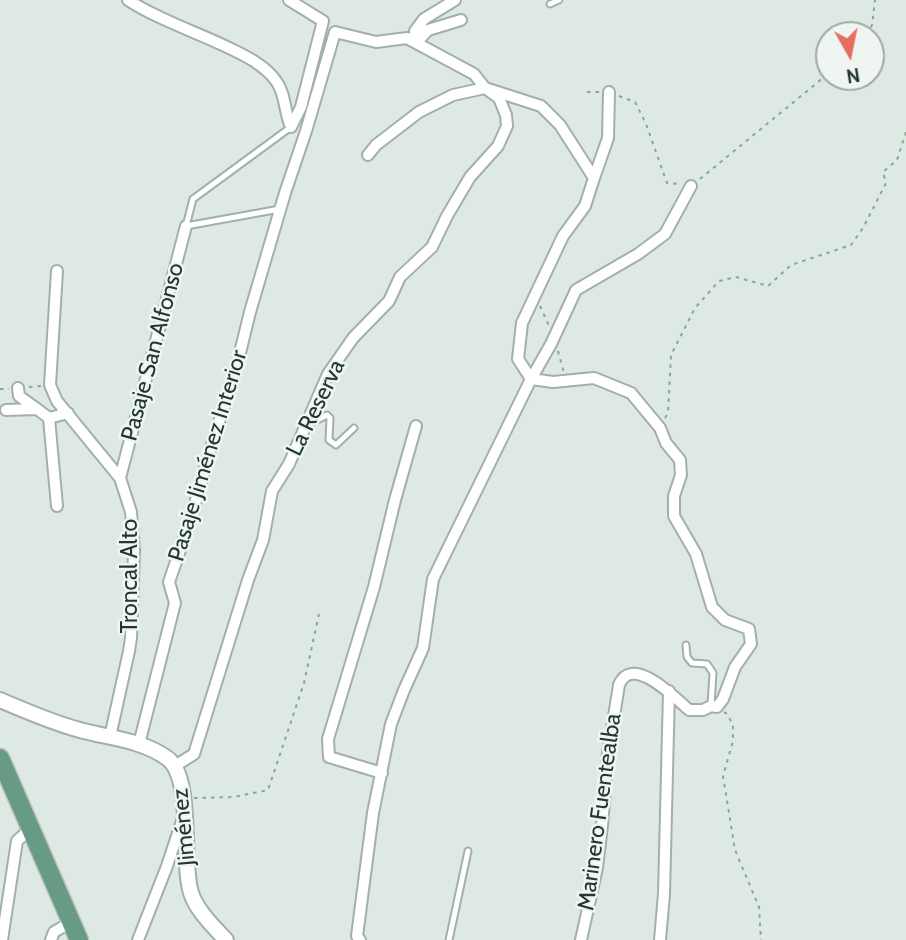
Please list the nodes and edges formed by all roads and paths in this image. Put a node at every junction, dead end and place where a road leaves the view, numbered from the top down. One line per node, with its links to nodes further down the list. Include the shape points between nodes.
1 (128, 0): 14 (street, via 264,68 282,90)
2 (289, 0): 14 (street, via 323,21)
3 (455, 0): 9 (street, via 424,19 415,31)
4 (559, 0): 6 (lane)
5 (875, 0): 8 (path)
6 (550, 4)
7 (461, 20): 9 (street, via 428,30)
8 (872, 21)
9 (416, 43): 11 (street, via 474,74); 19 (street, Pasaje Jiménez Interior, via 407,38 376,42 335,32)
10 (815, 84): 18 (path)
11 (485, 88): 16 (street, via 453,95 419,112); 17 (street, via 541,106 560,125); 28 (street, La Reserva, via 499,98 506,115 507,126 498,146 470,177 432,247 400,277 389,301 353,338 328,374)
12 (587, 92): 13 (path)
13 (609, 92): 17 (street, via 608,138); 18 (path, via 635,102 667,183)
14 (292, 127): 20 (lane, via 193,199)
15 (906, 132): 31 (path, via 897,160 883,172 886,183 851,245 791,264 768,286 736,277 719,281 695,308 671,355 668,413)
16 (368, 155)
17 (594, 178): 22 (street, via 522,323 519,359)
18 (691, 186): 22 (street, via 665,234 576,290)
19 (280, 209): 20 (lane); 40 (street, Pasaje Jiménez Interior, via 169,582 175,603)
20 (186, 226): 32 (street, Pasaje San Alfonso)
21 (57, 271): 26 (street, Troncal Alto, via 50,385)
22 (531, 379): 31 (street, via 594,378 631,393); 43 (street, via 433,579 423,648 391,724)
23 (18, 388): 24 (street, via 19,396)
24 (37, 409): 25 (street); 27 (street)
25 (6, 410)
26 (68, 414): 27 (street); 32 (street, Troncal Alto)
27 (49, 418): 33 (street)
28 (306, 425): 30 (lane, via 327,415 329,440 336,445); 42 (street, La Reserva, via 272,491 263,540 194,754)
29 (416, 426): 43 (street, via 328,739 329,757)
30 (354, 428)
31 (660, 428): 38 (street, via 680,460 674,516 696,554 712,607 725,620 749,629 751,644 735,667 723,699)
32 (120, 478): 39 (street, Troncal Alto, via 134,534 132,601 129,651)
33 (57, 506)
34 (319, 614): 44 (path, via 304,682 268,790)
35 (686, 645): 38 (lane, via 692,663 707,664 713,673)
36 (669, 691): 38 (street, via 689,710); 55 (street, Marinero Fuentealba, via 639,674 622,677 619,685 597,868); 56 (street)
37 (0, 700): 39 (street, Jiménez, via 78,730)
38 (714, 707): 57 (path, via 727,714 733,725 723,776 734,849 759,907)
39 (110, 737): 40 (street, Jiménez)
40 (139, 744): 42 (street, Jiménez)
41 (0, 758): 45 (main road)
42 (175, 766): 44 (street, Jiménez)
43 (382, 774): 53 (street, via 373,813)
44 (184, 805): 51 (street, via 167,866); 52 (street, Jiménez, via 192,894)
45 (30, 829): 47 (main road); 48 (street, via 17,841)
46 (468, 851): 54 (lane)
47 (71, 922): 49 (street, via 54,932); 50 (main road)
48 (2, 940)
49 (51, 940)
50 (79, 940)
51 (138, 940)
52 (226, 940)
53 (360, 940)
54 (449, 940)
55 (581, 940)
56 (660, 940)
57 (761, 940)

